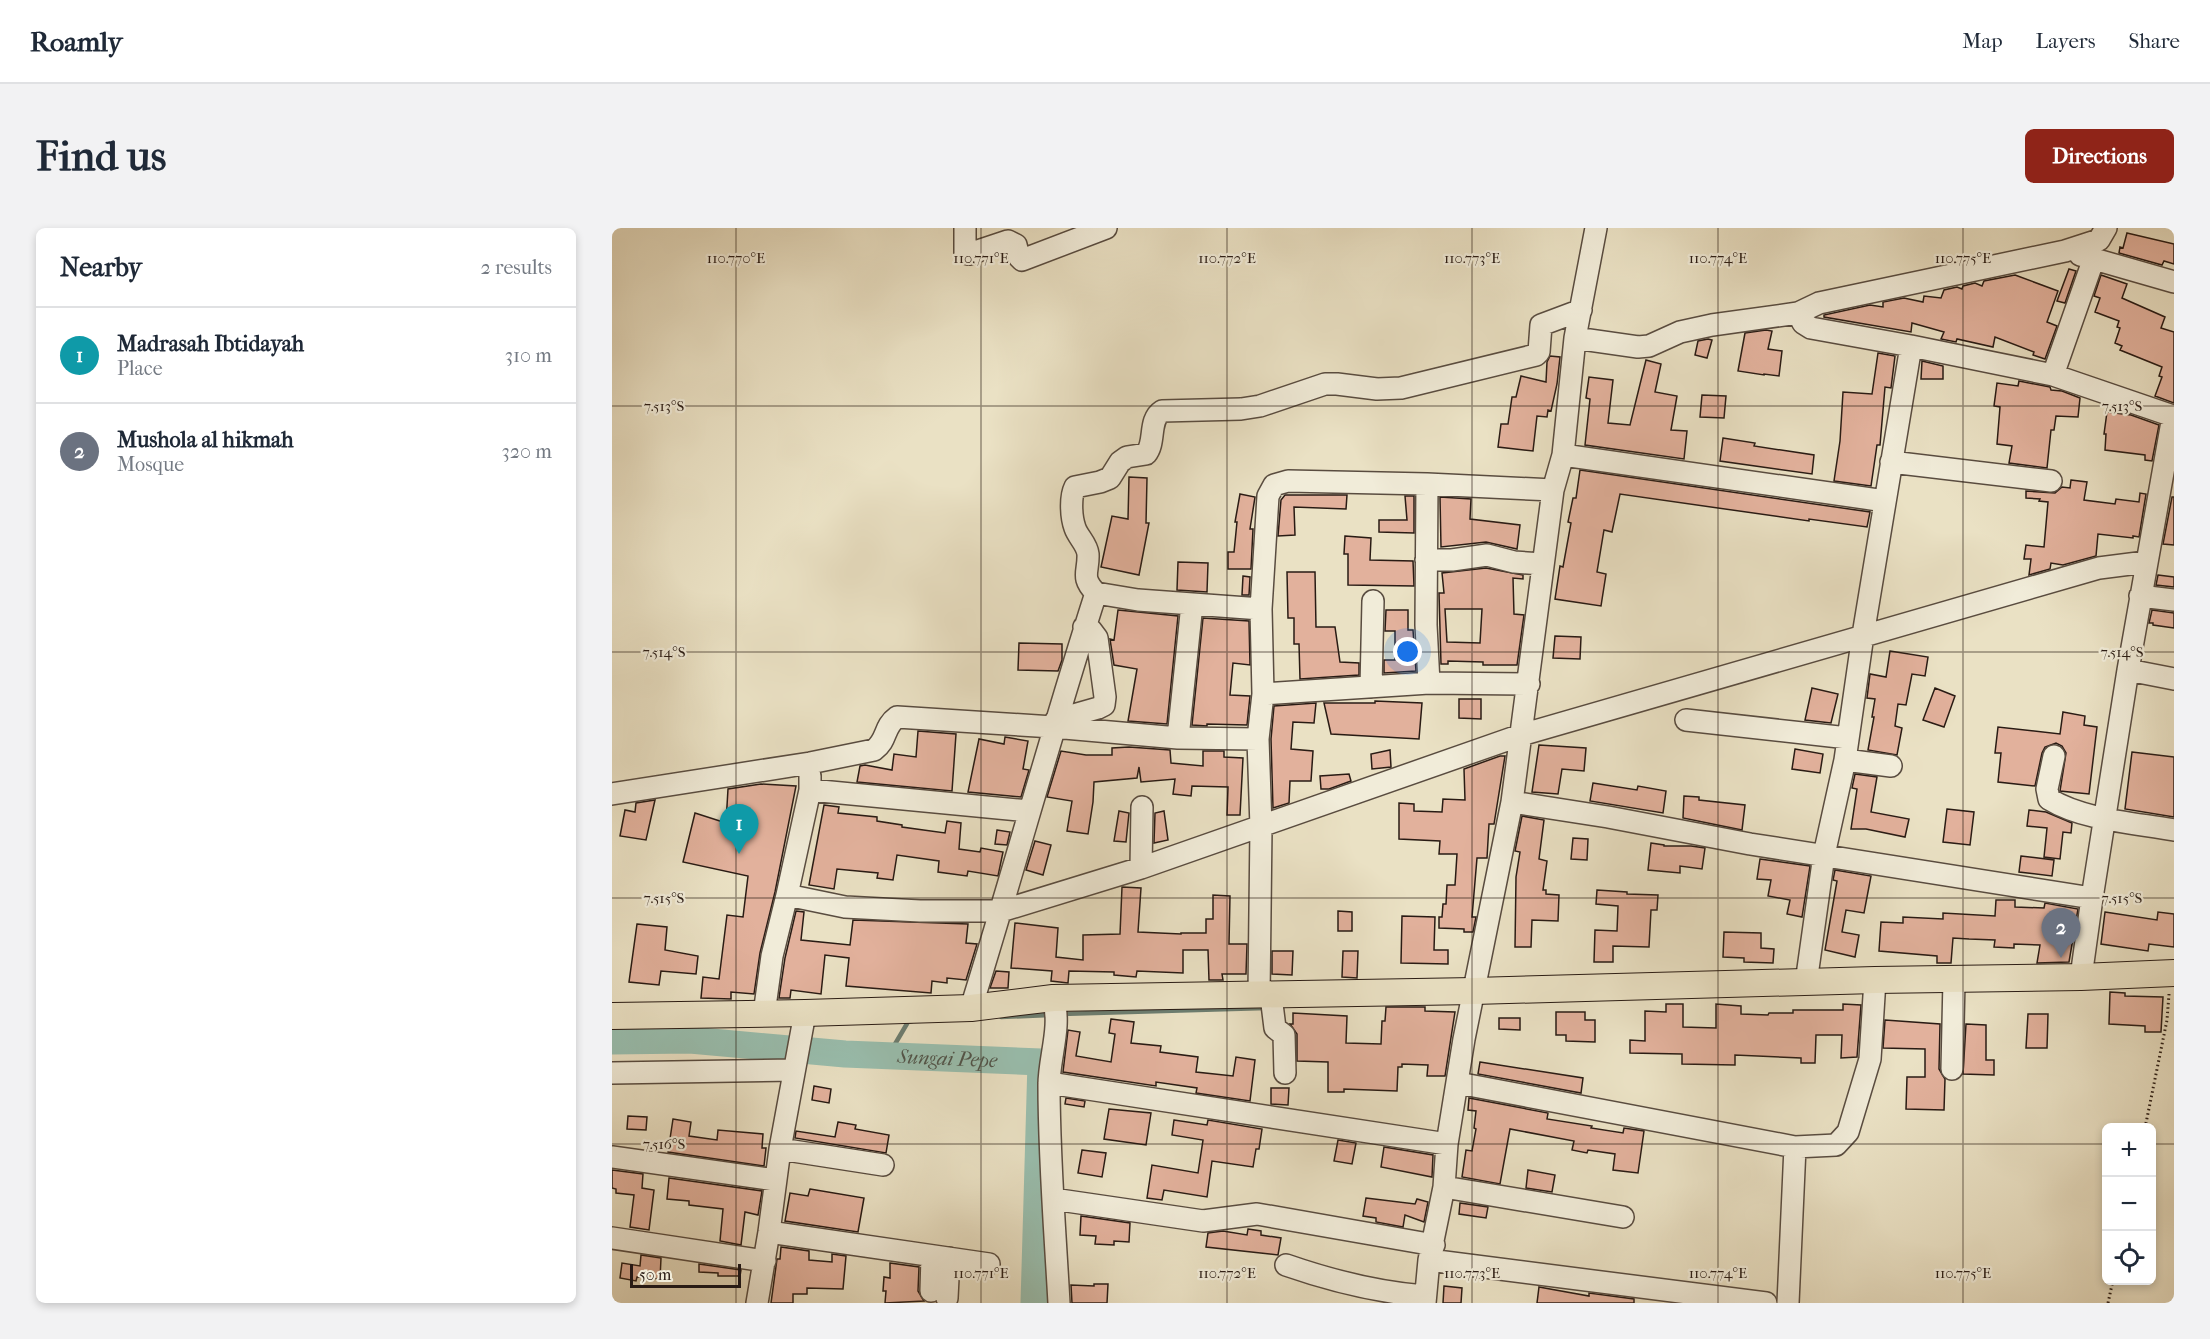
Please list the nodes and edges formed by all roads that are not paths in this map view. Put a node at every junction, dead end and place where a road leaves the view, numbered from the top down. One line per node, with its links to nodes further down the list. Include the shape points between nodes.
1 (965, 228): 2 (street, via 965,253 1008,241 1016,245 1022,260)
2 (1106, 228)
3 (1596, 228): 8 (street)
4 (2106, 228): 5 (street, via 2099,240)
5 (2065, 251): 6 (street); 9 (street, via 1819,303)
6 (2094, 258): 7 (street); 12 (street)
7 (2174, 282)
8 (1581, 310): 10 (street); 23 (street, via 1541,325 1536,355 1412,385 1377,389 1325,384 1260,406 1158,413 1151,448 1146,454 1127,457 1110,478 1073,489 1075,528 1088,554 1085,574 1088,585)
9 (1798, 313): 10 (street, via 1680,332 1650,346); 11 (street, via 1810,328)
10 (1575, 339): 14 (street)
11 (1911, 346): 12 (street); 15 (street)
12 (2054, 375): 13 (street)
13 (2174, 414): 21 (street)
14 (1563, 454): 18 (street); 19 (street)
15 (1891, 462): 16 (street); 19 (street)
16 (2051, 481)
17 (1427, 484): 18 (street); 20 (street); 28 (street, via 1288,481 1274,485 1268,496)
18 (1553, 490): 22 (street)
19 (1885, 501): 30 (street)
20 (1426, 560): 22 (street, via 1487,555); 33 (street)
21 (2146, 562): 24 (street); 30 (street, via 2099,568)
22 (1542, 564): 34 (street)
23 (1096, 592): 27 (street); 29 (street)
24 (2140, 596): 25 (street); 31 (street)
25 (2174, 600)
26 (1373, 601): 35 (street)
27 (1192, 604): 28 (street); 40 (street)
28 (1261, 609): 36 (street)
29 (1084, 627): 38 (street); 38 (street, via 1096,638 1104,705)
30 (1863, 635): 39 (street); 41 (street)
31 (2128, 670): 32 (street); 52 (street)
32 (2174, 679)
33 (1429, 683): 34 (street); 35 (street)
34 (1529, 684): 39 (street)
35 (1371, 687): 36 (street)
36 (1263, 694): 42 (street)
37 (1686, 720): 41 (street)
38 (1054, 723): 40 (street); 45 (street, via 897,717 889,722 882,745 874,750); 51 (street)
39 (1521, 735): 49 (street); 53 (street)
40 (1178, 738): 42 (street)
41 (1848, 738): 44 (street)
42 (1258, 739): 53 (street)
43 (2054, 756): 52 (street, via 2047,789 2049,799)
44 (1845, 760): 46 (street); 55 (street)
45 (810, 764): 47 (street); 48 (street)
46 (1890, 766)
47 (810, 790): 51 (street); 57 (street)
48 (612, 794)
49 (1512, 802): 55 (street); 65 (street)
50 (1142, 807): 56 (street)
51 (1029, 811): 59 (street)
52 (2105, 818): 54 (street); 58 (street)
53 (1261, 827): 56 (street); 66 (street)
54 (2174, 830)
55 (1824, 855): 58 (street); 64 (street)
56 (1141, 868): 59 (street)
57 (788, 895): 59 (street, via 845,907); 69 (street, via 772,956)
58 (2092, 897): 61 (street)
59 (1001, 911): 67 (street)
60 (2172, 973): 61 (main road)
61 (2082, 977): 63 (main road)
62 (1875, 980): 63 (main road); 64 (main road); 79 (street, via 1870,1059 1848,1132 1836,1145)
63 (1954, 980): 73 (street)
64 (1806, 983): 65 (main road)
65 (1474, 991): 66 (main road); 77 (street)
66 (1269, 1002): 68 (main road); 75 (street, via 1275,1028 1284,1035)
67 (971, 1008): 68 (main road); 71 (main road)
68 (1055, 1009): 76 (street)
69 (764, 1014): 70 (main road); 71 (main road)
70 (612, 1016)
71 (804, 1022): 72 (street)
72 (795, 1065): 74 (street); 80 (street)
73 (1952, 1069)
74 (612, 1073)
75 (1285, 1073)
76 (1049, 1083): 78 (street); 85 (street)
77 (1458, 1083): 78 (street); 79 (street)
78 (1447, 1144): 84 (street)
79 (1795, 1147): 99 (street)
80 (780, 1149): 82 (street); 83 (street)
81 (612, 1157): 83 (street)
82 (883, 1165)
83 (776, 1180): 87 (street)
84 (1444, 1187): 86 (street); 89 (street)
85 (1053, 1199): 89 (street, via 1203,1221 1257,1214); 97 (street)
86 (1623, 1217)
87 (769, 1232): 90 (street); 91 (street)
88 (612, 1238): 91 (street)
89 (1432, 1252): 95 (street); 98 (street)
90 (941, 1257): 92 (street); 94 (street)
91 (765, 1261): 96 (street)
92 (989, 1264)
93 (1286, 1265): 95 (street, via 1355,1287)
94 (939, 1295)
95 (1425, 1299)
96 (757, 1303)
97 (1059, 1303)
98 (1767, 1303)
99 (1788, 1303)

